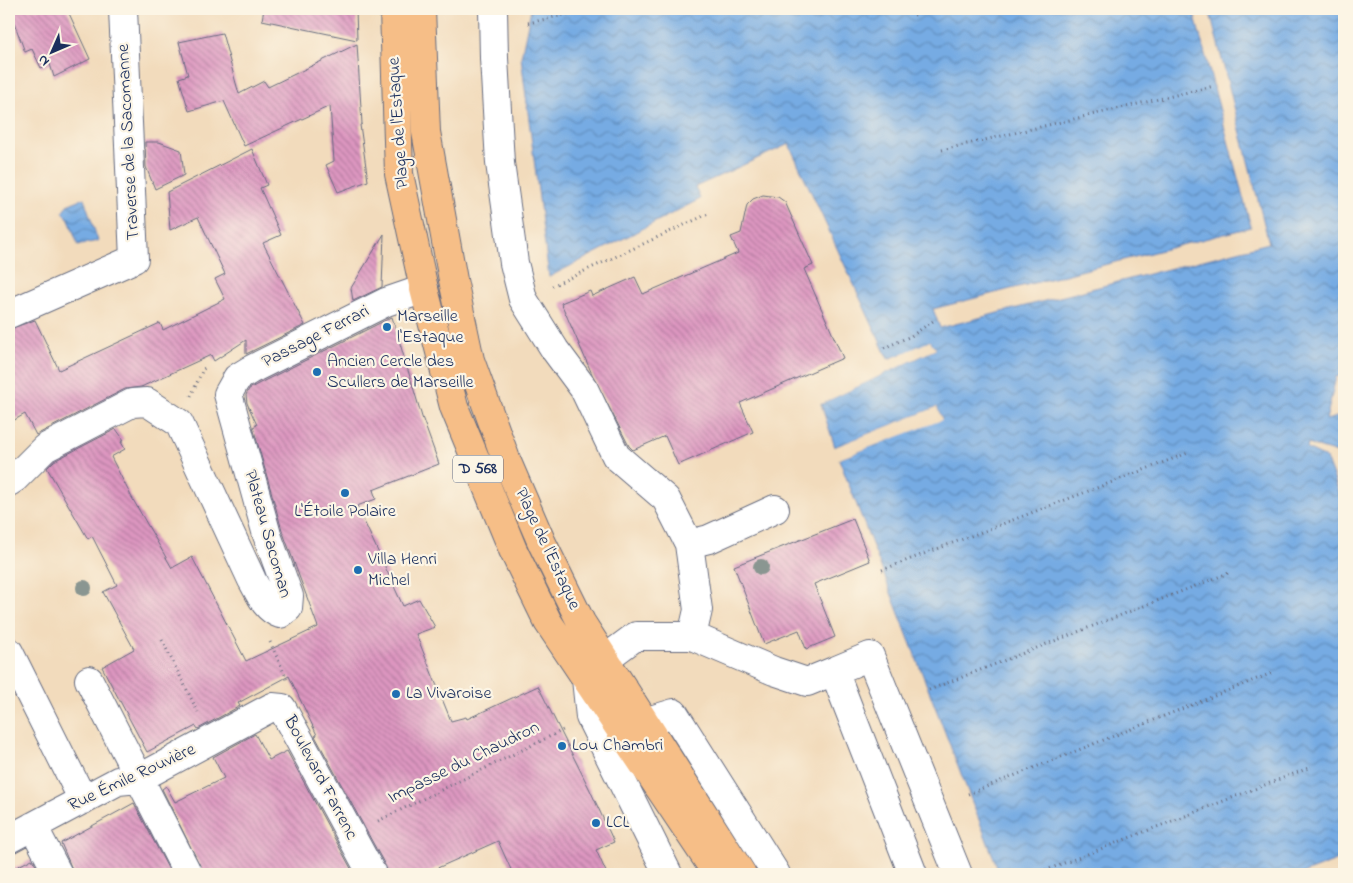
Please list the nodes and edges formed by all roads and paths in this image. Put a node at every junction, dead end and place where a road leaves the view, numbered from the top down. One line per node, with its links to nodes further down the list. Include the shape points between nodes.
1 (123, 9): 15 (street, Traverse de la Sacomanne, via 134,259)
2 (394, 9): 13 (main road, Plage de l'Estaque / D 568, via 399,174)
3 (421, 9): 12 (main road, Plage de l'Estaque / D 568, via 426,132)
4 (493, 9): 14 (street, via 500,163 514,263)
5 (591, 9): 8 (path)
6 (938, 9): 7 (path)
7 (914, 15)
8 (528, 23)
9 (1214, 86): 10 (path)
10 (942, 150)
11 (708, 214): 14 (path)
12 (453, 280): 13 (main road); 29 (main road, Plage de l'Estaque / D 568, via 470,360 507,462 581,622)
13 (424, 288): 18 (street, Passage Ferrari, via 386,302); 33 (main road, Plage de l'Estaque / D 568, via 454,407 479,472 548,622)
14 (523, 299): 22 (street, via 584,389 616,456 666,499)
15 (9, 314)
16 (936, 318): 17 (path, via 911,336)
17 (884, 348)
18 (237, 378): 20 (street, Plateau Sacoman, via 228,394 267,536 289,596 288,608 280,614 272,611 252,580 179,422 147,402 132,403 46,448)
19 (1188, 453): 23 (path)
20 (9, 482)
21 (775, 509): 22 (street, via 709,539)
22 (689, 544): 26 (street, via 698,610)
23 (882, 570)
24 (1231, 572): 34 (path)
25 (267, 635): 35 (path, via 287,676)
26 (692, 636): 29 (street, via 636,636); 30 (street, via 807,682)
27 (162, 640): 38 (path)
28 (9, 652): 42 (street)
29 (605, 659): 33 (street); 37 (main road, Plage de l'Estaque / D 568)
30 (834, 671): 53 (street); 54 (street, via 870,656)
31 (1272, 673): 41 (path)
32 (89, 680): 40 (street)
33 (586, 680): 36 (street, Plage de l'Estaque); 50 (main road, Plage de l'Estaque / D 568)
34 (929, 690)
35 (282, 708): 38 (street, Rue Émile Rouvière, via 272,707); 44 (street, Boulevard Farrenc)
36 (590, 717): 44 (path, Impasse du Chaudron); 49 (street, Plage de l'Estaque)
37 (644, 722): 51 (main road, Plage de l'Estaque / D 568); 52 (street, via 674,713)
38 (212, 739): 40 (street, Rue Émile Rouvière)
39 (1311, 767): 55 (path)
40 (138, 779): 42 (street, Rue Émile Rouvière, via 118,781); 47 (street)
41 (968, 794)
42 (83, 800): 43 (street, Rue Émile Rouvière)
43 (33, 826): 45 (street, Rue Émile Rouvière); 46 (street)
44 (350, 834): 48 (street, Boulevard Farrenc)
45 (9, 839)
46 (58, 874)
47 (188, 874)
48 (372, 874)
49 (668, 874)
50 (717, 874)
51 (742, 874)
52 (776, 874)
53 (913, 874)
54 (958, 874)
55 (1036, 874)

